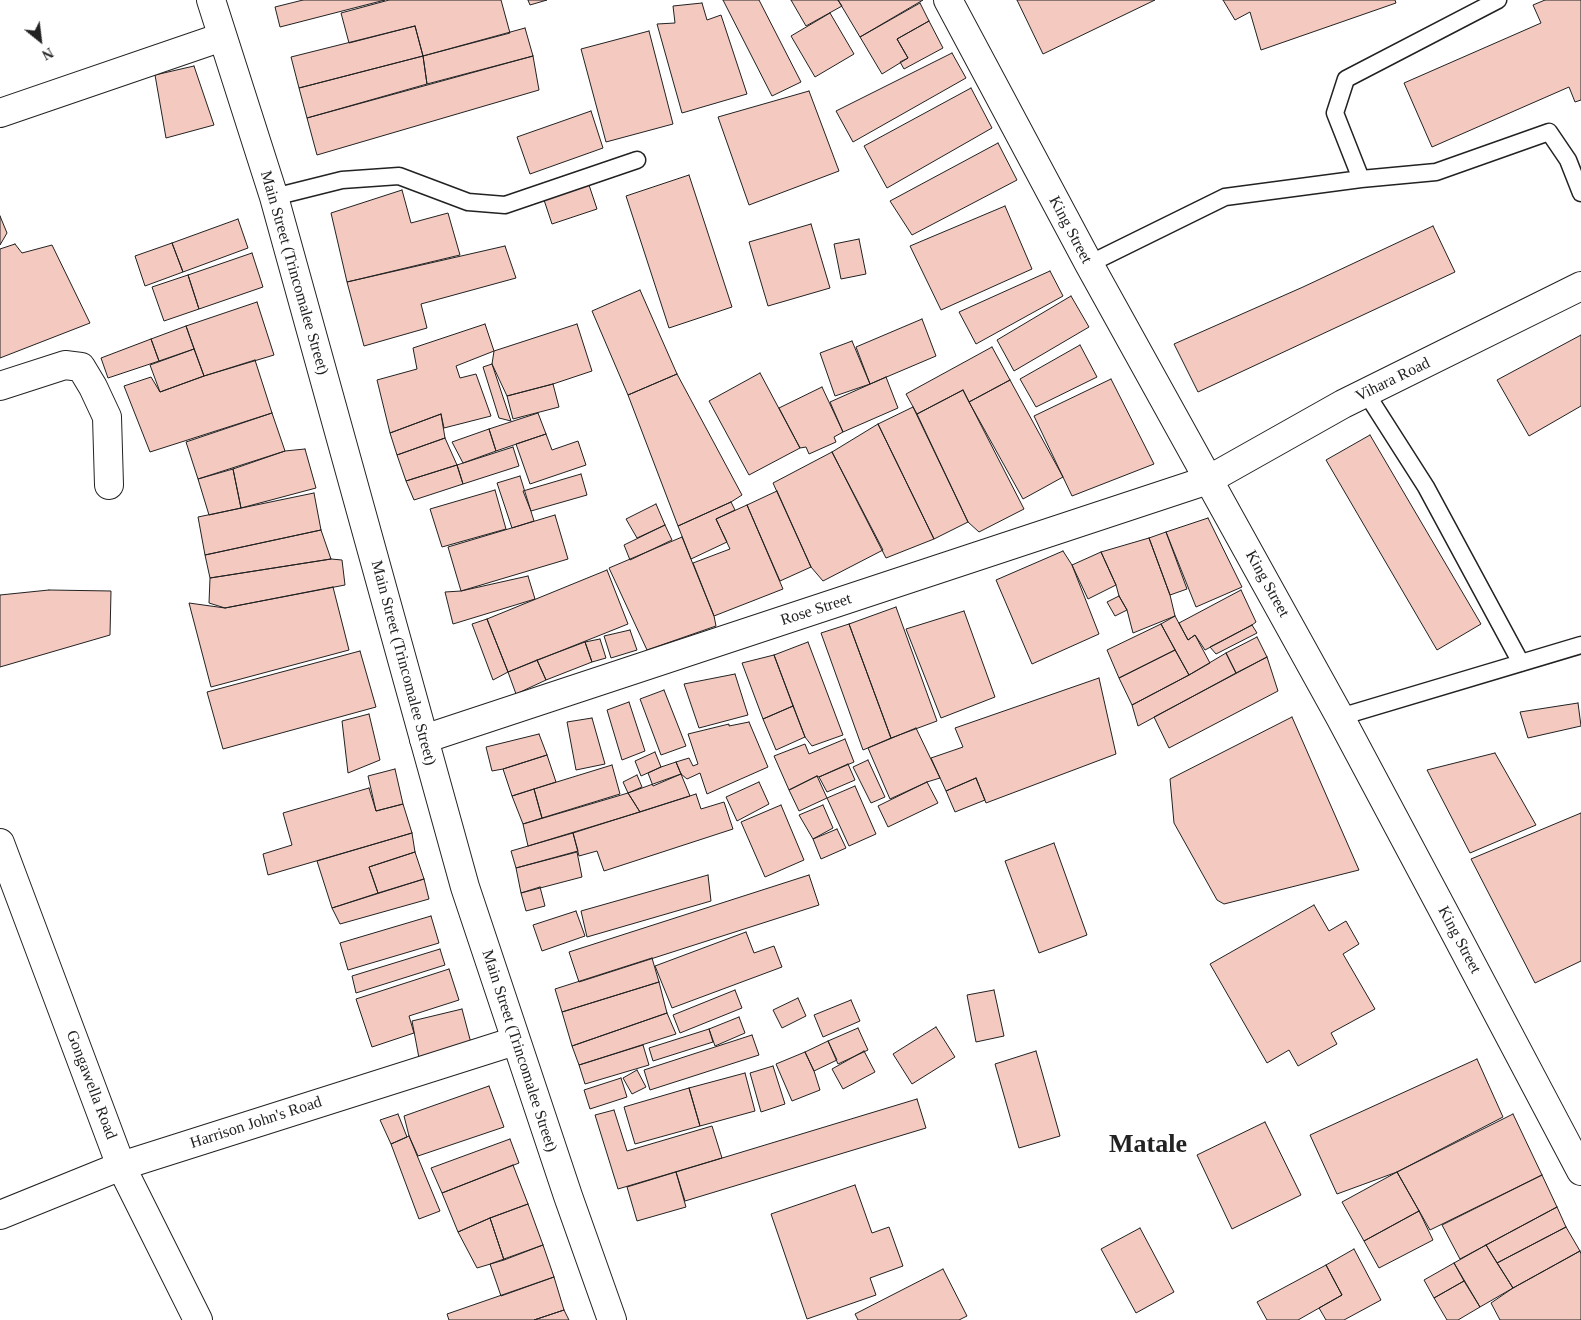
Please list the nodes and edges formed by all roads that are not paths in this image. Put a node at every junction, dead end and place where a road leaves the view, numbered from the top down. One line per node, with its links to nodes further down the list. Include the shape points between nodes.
1 (211, 0): 4 (main road, Main Street (Trincomalee Street))
2 (948, 0): 10 (main road, King Street)
3 (1498, 0): 7 (lane, via 1346,79 1335,113)
4 (222, 37): 5 (main road); 9 (main road, Main Street (Trincomalee Street))
5 (0, 113)
6 (637, 160): 9 (lane, via 504,205 468,202 399,176 342,180)
7 (1361, 179): 8 (lane, via 1436,172 1549,132 1568,160); 10 (lane, via 1225,197)
8 (1581, 193)
9 (274, 197): 19 (main road, Main Street (Trincomalee Street))
10 (1088, 264): 14 (main road, King Street)
11 (1581, 286): 13 (main road, Vihara Road)
12 (0, 386): 15 (main road, via 65,365 81,368 107,417)
13 (1366, 393): 14 (main road, Vihara Road); 17 (lane, via 1426,487)
14 (1208, 480): 18 (main road, King Street); 19 (main road, Rose Street)
15 (109, 485)
16 (1581, 645): 17 (lane)
17 (1521, 663): 18 (lane)
18 (1340, 717): 23 (main road, King Street)
19 (424, 739): 21 (main road, Main Street (Trincomalee Street))
20 (0, 843): 22 (main road, Gongawella Road)
21 (515, 1041): 22 (main road, Harrison John's Road); 26 (main road, Main Street (Trincomalee Street))
22 (121, 1166): 24 (main road, Harrison John's Road); 25 (main road, Gongawella Road)
23 (1581, 1171)
24 (0, 1215)
25 (198, 1320)
26 (612, 1320)

